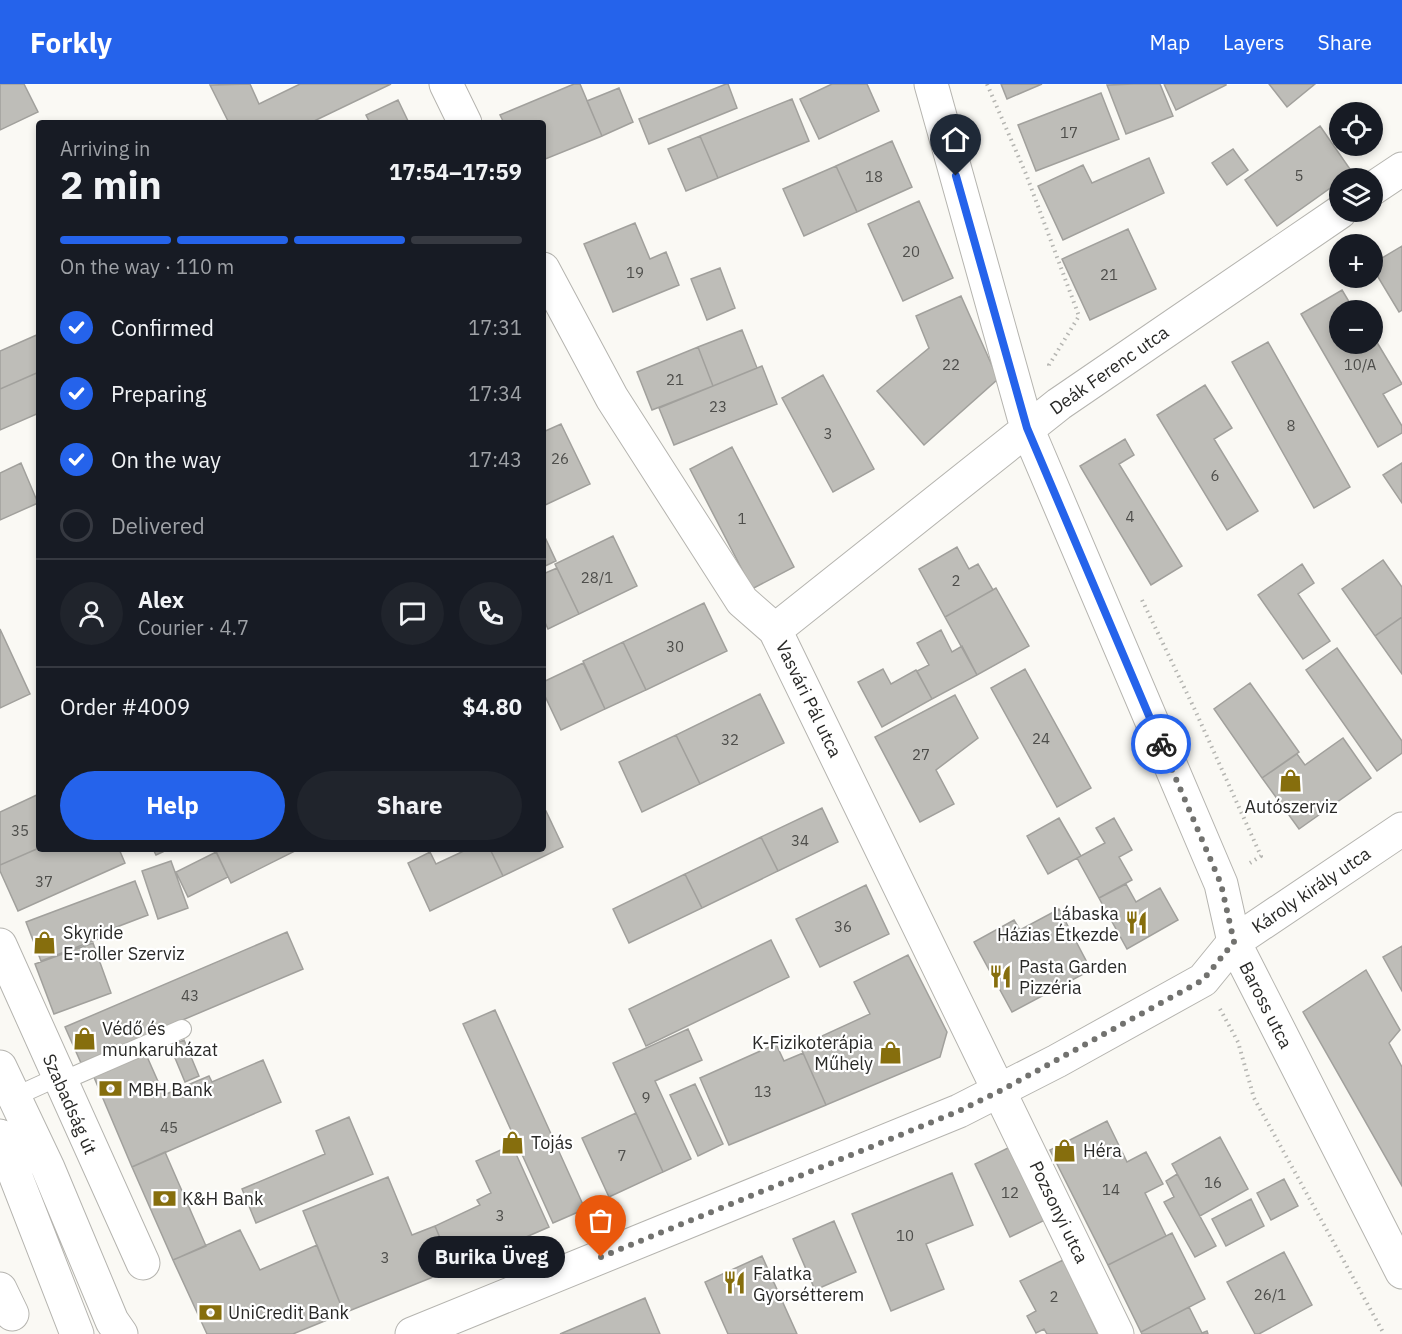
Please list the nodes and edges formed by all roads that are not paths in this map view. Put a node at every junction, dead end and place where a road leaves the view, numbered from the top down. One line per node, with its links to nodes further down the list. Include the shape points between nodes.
1 (446, 84): 3 (street)
2 (931, 84): 8 (street, Baross utca)
3 (464, 120)
4 (1402, 169): 5 (street)
5 (1383, 182)
6 (1329, 220): 8 (street, Deák Ferenc utca)
7 (546, 275): 9 (street, Vasvári Pál utca, via 612,398 735,592)
8 (1027, 428): 9 (street, Deák Ferenc utca); 11 (street, Baross utca, via 1221,884)
9 (775, 630): 16 (street, Vasvári Pál utca)
10 (1402, 829): 11 (street, Károly király utca)
11 (1234, 942): 16 (street, Károly király utca, via 1203,980); 21 (street, Baross utca)
12 (0, 945): 15 (street, Szabadság út)
13 (182, 1029): 15 (lane)
14 (0, 1067): 17 (street)
15 (59, 1080): 17 (lane); 20 (street, Szabadság út)
16 (1000, 1091): 24 (street, Károly király utca); 25 (street, Pozsonyi utca)
17 (14, 1097): 23 (street)
18 (0, 1136): 19 (street)
19 (10, 1187): 22 (street)
20 (143, 1263)
21 (1402, 1272)
22 (77, 1334)
23 (121, 1334)
24 (412, 1334)
25 (1117, 1334)

